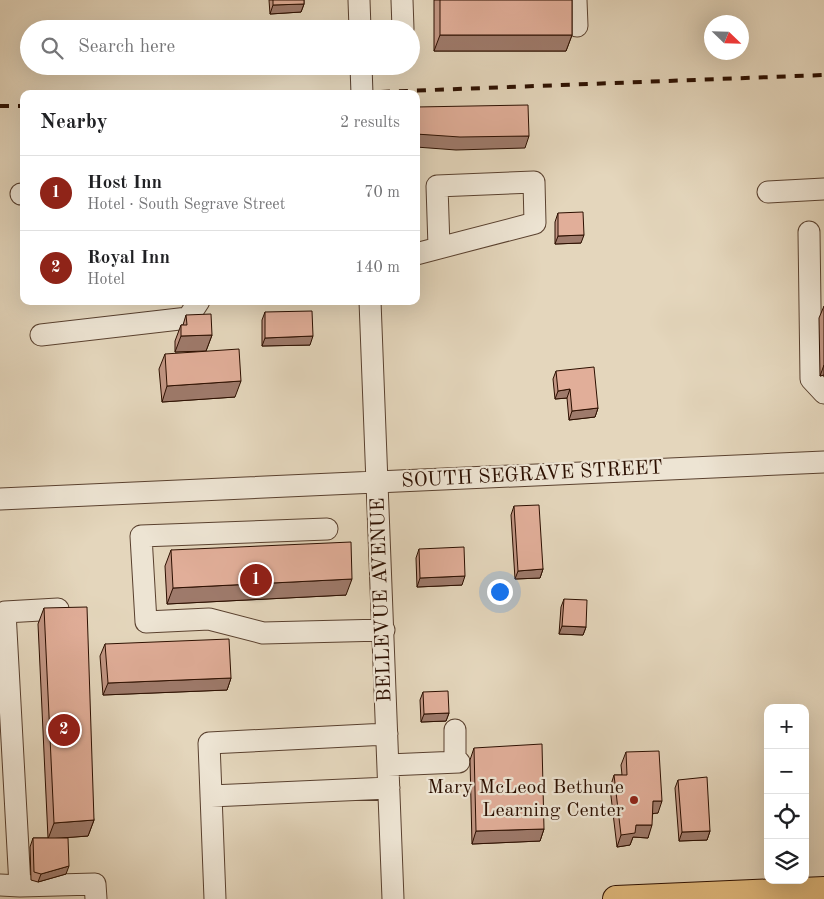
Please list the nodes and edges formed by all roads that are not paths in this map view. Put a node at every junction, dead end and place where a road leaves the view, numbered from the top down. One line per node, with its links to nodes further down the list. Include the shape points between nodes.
1 (359, 0): 4 (street)
2 (402, 0): 5 (street)
3 (576, 0): 6 (street)
4 (360, 20)
5 (403, 20)
6 (577, 26)
7 (361, 75): 8 (street)
8 (362, 90)
9 (824, 189): 10 (street)
10 (768, 192)
11 (809, 232): 17 (street, via 811,379)
12 (439, 247): 12 (street, via 437,186 534,182 535,223); 13 (street)
13 (420, 253)
14 (370, 305): 19 (street, BELLEVUE AVENUE)
15 (194, 310): 16 (street)
16 (41, 335)
17 (824, 393)
18 (824, 462): 19 (street, SOUTH SEGRAVE STREET)
19 (378, 482): 20 (street, SOUTH SEGRAVE STREET); 23 (street, BELLEVUE AVENUE)
20 (0, 499)
21 (327, 529): 23 (street, via 141,536 146,622 210,619 263,633)
22 (58, 609): 29 (street, via 5,612)
23 (384, 630): 25 (street, BELLEVUE AVENUE)
24 (455, 730): 26 (street, via 457,762)
25 (387, 734): 26 (street, BELLEVUE AVENUE); 28 (street, via 209,744)
26 (388, 765): 27 (street, BELLEVUE AVENUE)
27 (389, 788): 28 (street); 34 (street, BELLEVUE AVENUE)
28 (211, 796): 33 (street)
29 (10, 886): 31 (street)
30 (824, 890): 35 (main road)
31 (43, 892): 32 (street, via 95,884)
32 (96, 899)
33 (215, 899)
34 (393, 899)
35 (616, 899)

